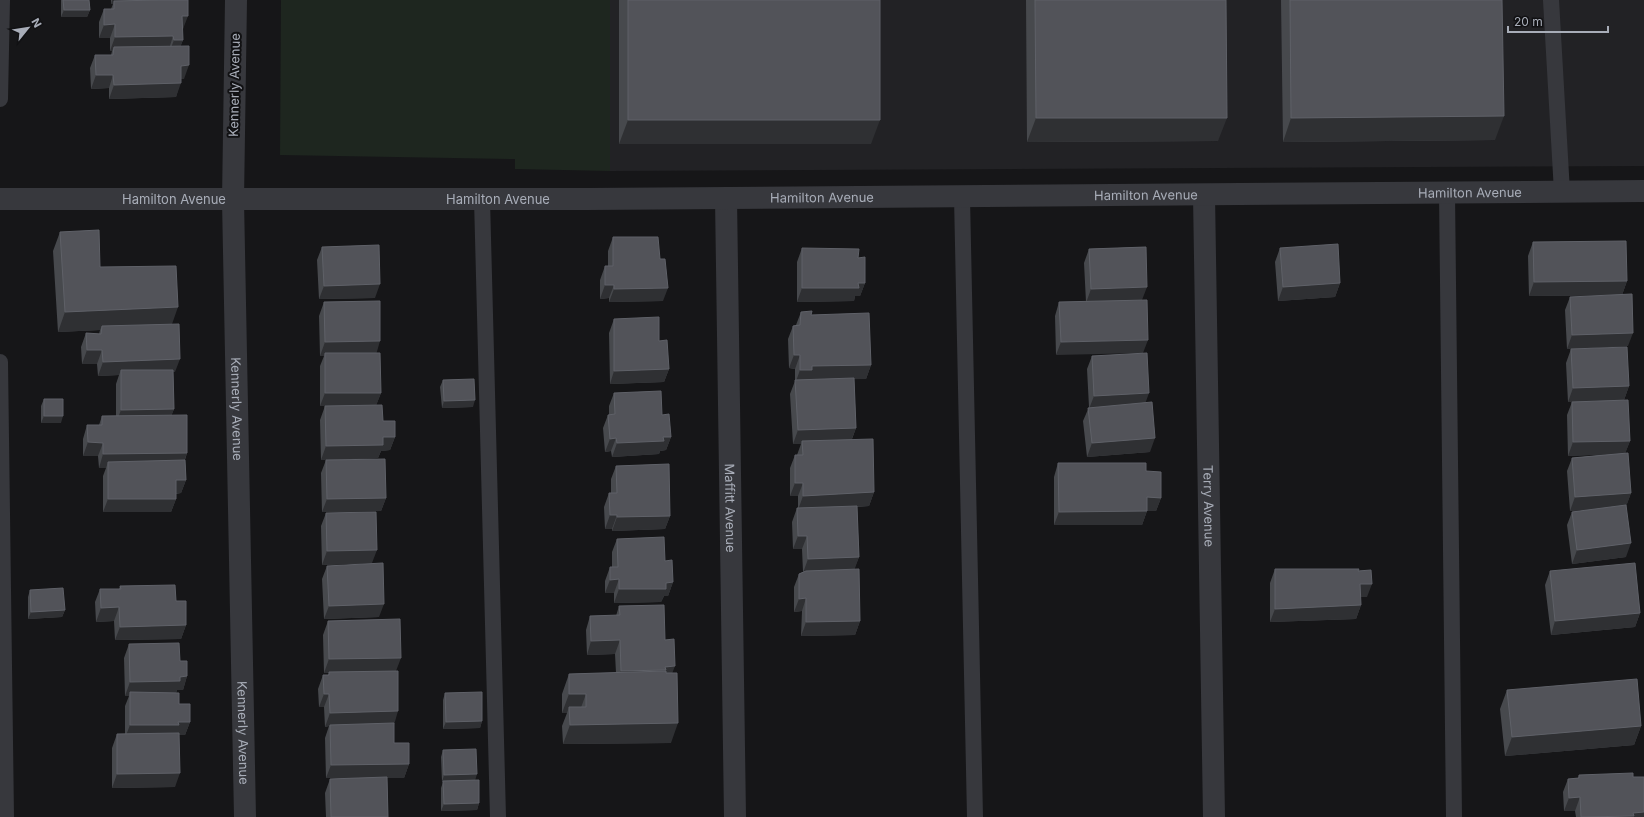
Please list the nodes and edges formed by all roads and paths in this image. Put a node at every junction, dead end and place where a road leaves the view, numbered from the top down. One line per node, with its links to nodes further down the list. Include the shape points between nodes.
1 (2, 0): 4 (lane)
2 (236, 0): 13 (street, Kennerly Avenue)
3 (1551, 0): 5 (lane)
4 (0, 99)
5 (1562, 192): 6 (street, Hamilton Avenue); 7 (street, Hamilton Avenue)
6 (1644, 192)
7 (1447, 193): 8 (street, Hamilton Avenue); 21 (lane)
8 (1204, 195): 9 (street, Hamilton Avenue); 20 (street, Terry Avenue)
9 (962, 197): 10 (street, Hamilton Avenue); 19 (lane)
10 (726, 198): 12 (street, Hamilton Avenue); 18 (street, Maffitt Avenue)
11 (0, 199): 13 (street, Hamilton Avenue)
12 (482, 199): 13 (street, Hamilton Avenue); 17 (lane)
13 (233, 200): 16 (street, Kennerly Avenue)
14 (0, 362): 15 (lane)
15 (6, 817)
16 (245, 817)
17 (498, 817)
18 (734, 817)
19 (975, 817)
20 (1214, 817)
21 (1454, 817)

